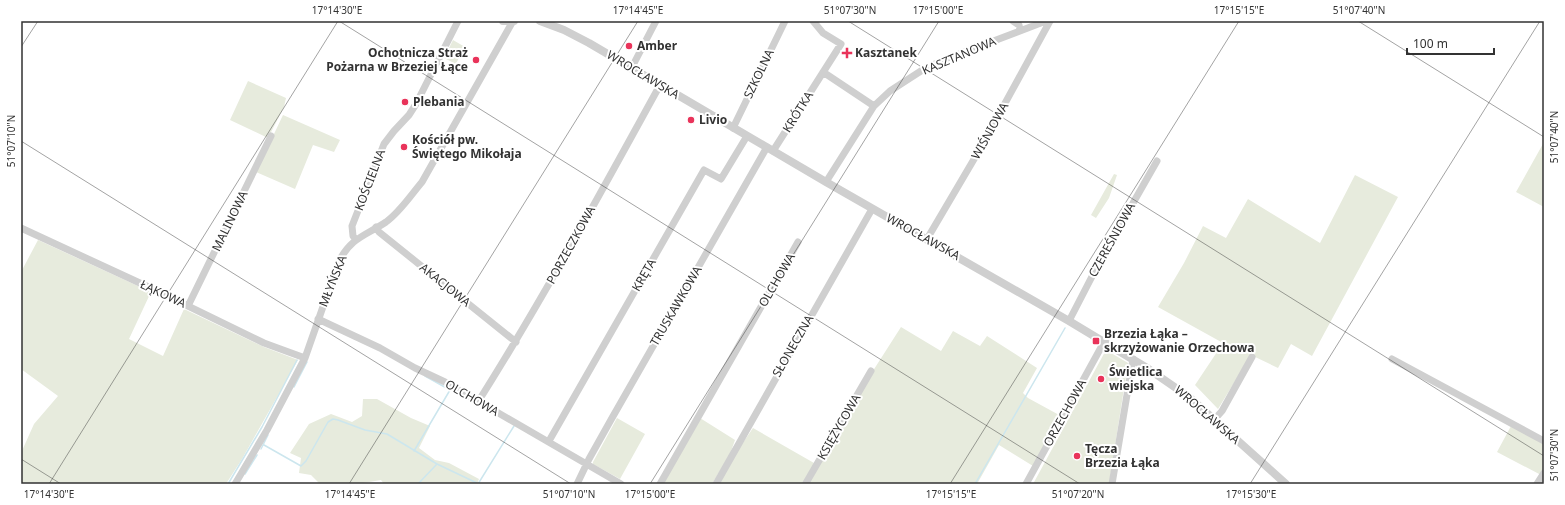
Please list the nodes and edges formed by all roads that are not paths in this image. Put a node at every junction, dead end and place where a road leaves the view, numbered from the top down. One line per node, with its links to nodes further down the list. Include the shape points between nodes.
1 (458, 21): 26 (street, KOŚCIELNA, via 416,104 380,152 352,226)
2 (503, 21): 3 (street)
3 (513, 21): 23 (street, MŁYŃSKA, via 422,182 387,221)
4 (540, 21): 12 (street, WROCŁAWSKA, via 564,30)
5 (656, 21): 12 (street)
6 (785, 21): 16 (street, SZKOLNA)
7 (814, 21): 13 (street, KRÓTKA, via 823,33 841,44)
8 (1014, 21): 11 (street)
9 (1046, 21): 11 (street, KASZTANOWA)
10 (1050, 21): 25 (street, WIŚNIOWA)
11 (1020, 30): 15 (street, KASZTANOWA, via 924,69)
12 (631, 69): 14 (street, WROCŁAWSKA)
13 (823, 72): 15 (street); 19 (street, KRÓTKA)
14 (660, 85): 16 (street, WROCŁAWSKA); 31 (street, PORZECZKOWA)
15 (874, 106): 21 (street, KASZTANOWA)
16 (733, 128): 18 (street, WROCŁAWSKA)
17 (271, 136): 28 (street, MALINOWA)
18 (747, 136): 19 (street, WROCŁAWSKA); 40 (street, KRĘTA, via 721,179 704,170)
19 (770, 149): 21 (street, WROCŁAWSKA); 42 (street, TRUSKAWKOWA)
20 (1157, 161): 30 (street, CZEREŚNIOWA)
21 (826, 182): 22 (street, WROCŁAWSKA)
22 (872, 209): 25 (street, WROCŁAWSKA); 49 (street, SŁONECZNA)
23 (376, 227): 26 (street, MŁYŃSKA); 31 (street, AKACJOWA)
24 (21, 228): 28 (street, ŁĄKOWA)
25 (927, 239): 30 (street, WROCŁAWSKA)
26 (356, 240): 29 (street, MŁYŃSKA, via 348,246 339,261)
27 (798, 242): 48 (street, OLCHOWA)
28 (188, 306): 33 (street, ŁĄKOWA, via 264,343)
29 (318, 320): 33 (street, MŁYŃSKA); 38 (street, OLCHOWA, via 380,348)
30 (1069, 321): 32 (street, WROCŁAWSKA)
31 (516, 342): 38 (street, PORZECZKOWA)
32 (1104, 342): 35 (street, WROCŁAWSKA); 50 (street, ORZECHOWA)
33 (305, 358): 45 (street, MŁYŃSKA, via 267,430)
34 (1252, 358): 39 (street, via 1222,411)
35 (1133, 359): 39 (street, WROCŁAWSKA, via 1175,386); 51 (street)
36 (1392, 359): 41 (street)
37 (871, 371): 44 (street, KSIĘŻYCOWA)
38 (478, 402): 40 (street, OLCHOWA)
39 (1214, 420): 52 (street, WROCŁAWSKA)
40 (548, 441): 42 (street, OLCHOWA)
41 (1544, 441)
42 (586, 465): 46 (street, TRUSKAWKOWA); 47 (street, OLCHOWA)
43 (1544, 473): 53 (street)
44 (806, 483)
45 (234, 484)
46 (577, 484)
47 (621, 484)
48 (660, 484)
49 (716, 484)
50 (1026, 484)
51 (1112, 484)
52 (1286, 484)
53 (1537, 484)

